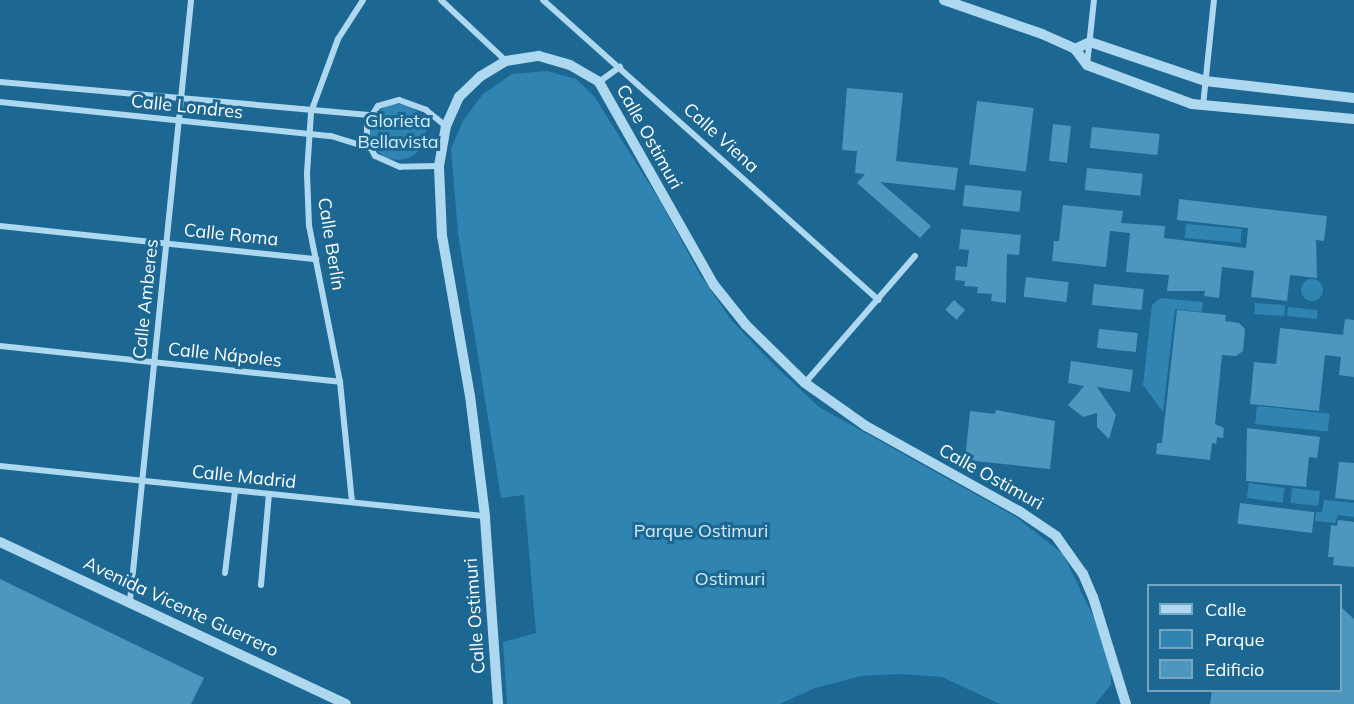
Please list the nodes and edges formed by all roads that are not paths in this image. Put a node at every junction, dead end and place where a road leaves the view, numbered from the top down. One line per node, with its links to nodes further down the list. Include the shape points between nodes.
1 (191, 0): 18 (street, Calle Amberes)
2 (363, 0): 21 (street, Calle Berlín, via 338,39)
3 (441, 0): 11 (street)
4 (543, 0): 13 (street, Calle Viena)
5 (944, 0): 8 (street)
6 (1094, 0): 9 (street)
7 (1214, 0): 14 (street)
8 (975, 4): 10 (street)
9 (1090, 42): 10 (street); 12 (street); 14 (street)
10 (1075, 49): 12 (street)
11 (506, 61): 16 (street, Calle Ostimuri, via 539,56 554,59); 25 (street, Calle Ostimuri, via 481,76 459,97)
12 (1087, 65): 20 (street)
13 (620, 67): 16 (street); 33 (street, Calle Viena)
14 (1205, 81): 17 (street); 20 (street)
15 (0, 82): 18 (street, Calle Londres)
16 (599, 82): 37 (street, Calle Ostimuri, via 714,285 746,326)
17 (1354, 98)
18 (180, 99): 21 (street, Calle Londres); 24 (street, Calle Amberes)
19 (0, 102): 24 (street, Calle Londres)
20 (1203, 106): 23 (street)
21 (311, 112): 22 (street, Calle Londres); 26 (street, Calle Berlín)
22 (369, 115): 25 (street, via 378,106 399,100 426,110); 27 (street, via 366,127)
23 (1354, 119)
24 (178, 121): 26 (street, Calle Londres); 30 (street, Calle Amberes)
25 (447, 126): 28 (street, Calle Ostimuri)
26 (309, 134): 27 (street, Calle Londres, via 346,138); 32 (street, Calle Berlín, via 307,203)
27 (370, 148): 28 (street, Calle Londres, via 375,156 400,166)
28 (439, 166): 43 (street, Calle Ostimuri, via 442,236 470,396)
29 (0, 226): 30 (street, Calle Roma)
30 (167, 243): 32 (street, Calle Roma); 35 (street, Calle Amberes)
31 (915, 256): 33 (street)
32 (316, 259): 36 (street, Calle Berlín)
33 (878, 300): 37 (street)
34 (0, 346): 35 (street, Calle Nápoles)
35 (154, 363): 36 (street, Calle Nápoles); 39 (street, Calle Amberes)
36 (340, 382): 42 (street, Calle Berlín)
37 (805, 383): 50 (street, Calle Ostimuri, via 866,426 1019,511 1056,536 1083,574 1093,597)
38 (0, 466): 39 (street, Calle Madrid)
39 (142, 482): 40 (street, Calle Madrid); 47 (street, Calle Amberes)
40 (235, 491): 41 (street, Calle Madrid); 45 (street)
41 (269, 494): 42 (street, Calle Madrid); 46 (street)
42 (352, 502): 43 (street, Calle Madrid)
43 (485, 516): 49 (street, Calle Ostimuri)
44 (0, 542): 47 (street, Avenida Vicente Guerrero)
45 (225, 573)
46 (261, 585)
47 (130, 601): 48 (street, Avenida Vicente Guerrero)
48 (346, 704)
49 (498, 704)
50 (1126, 704)

